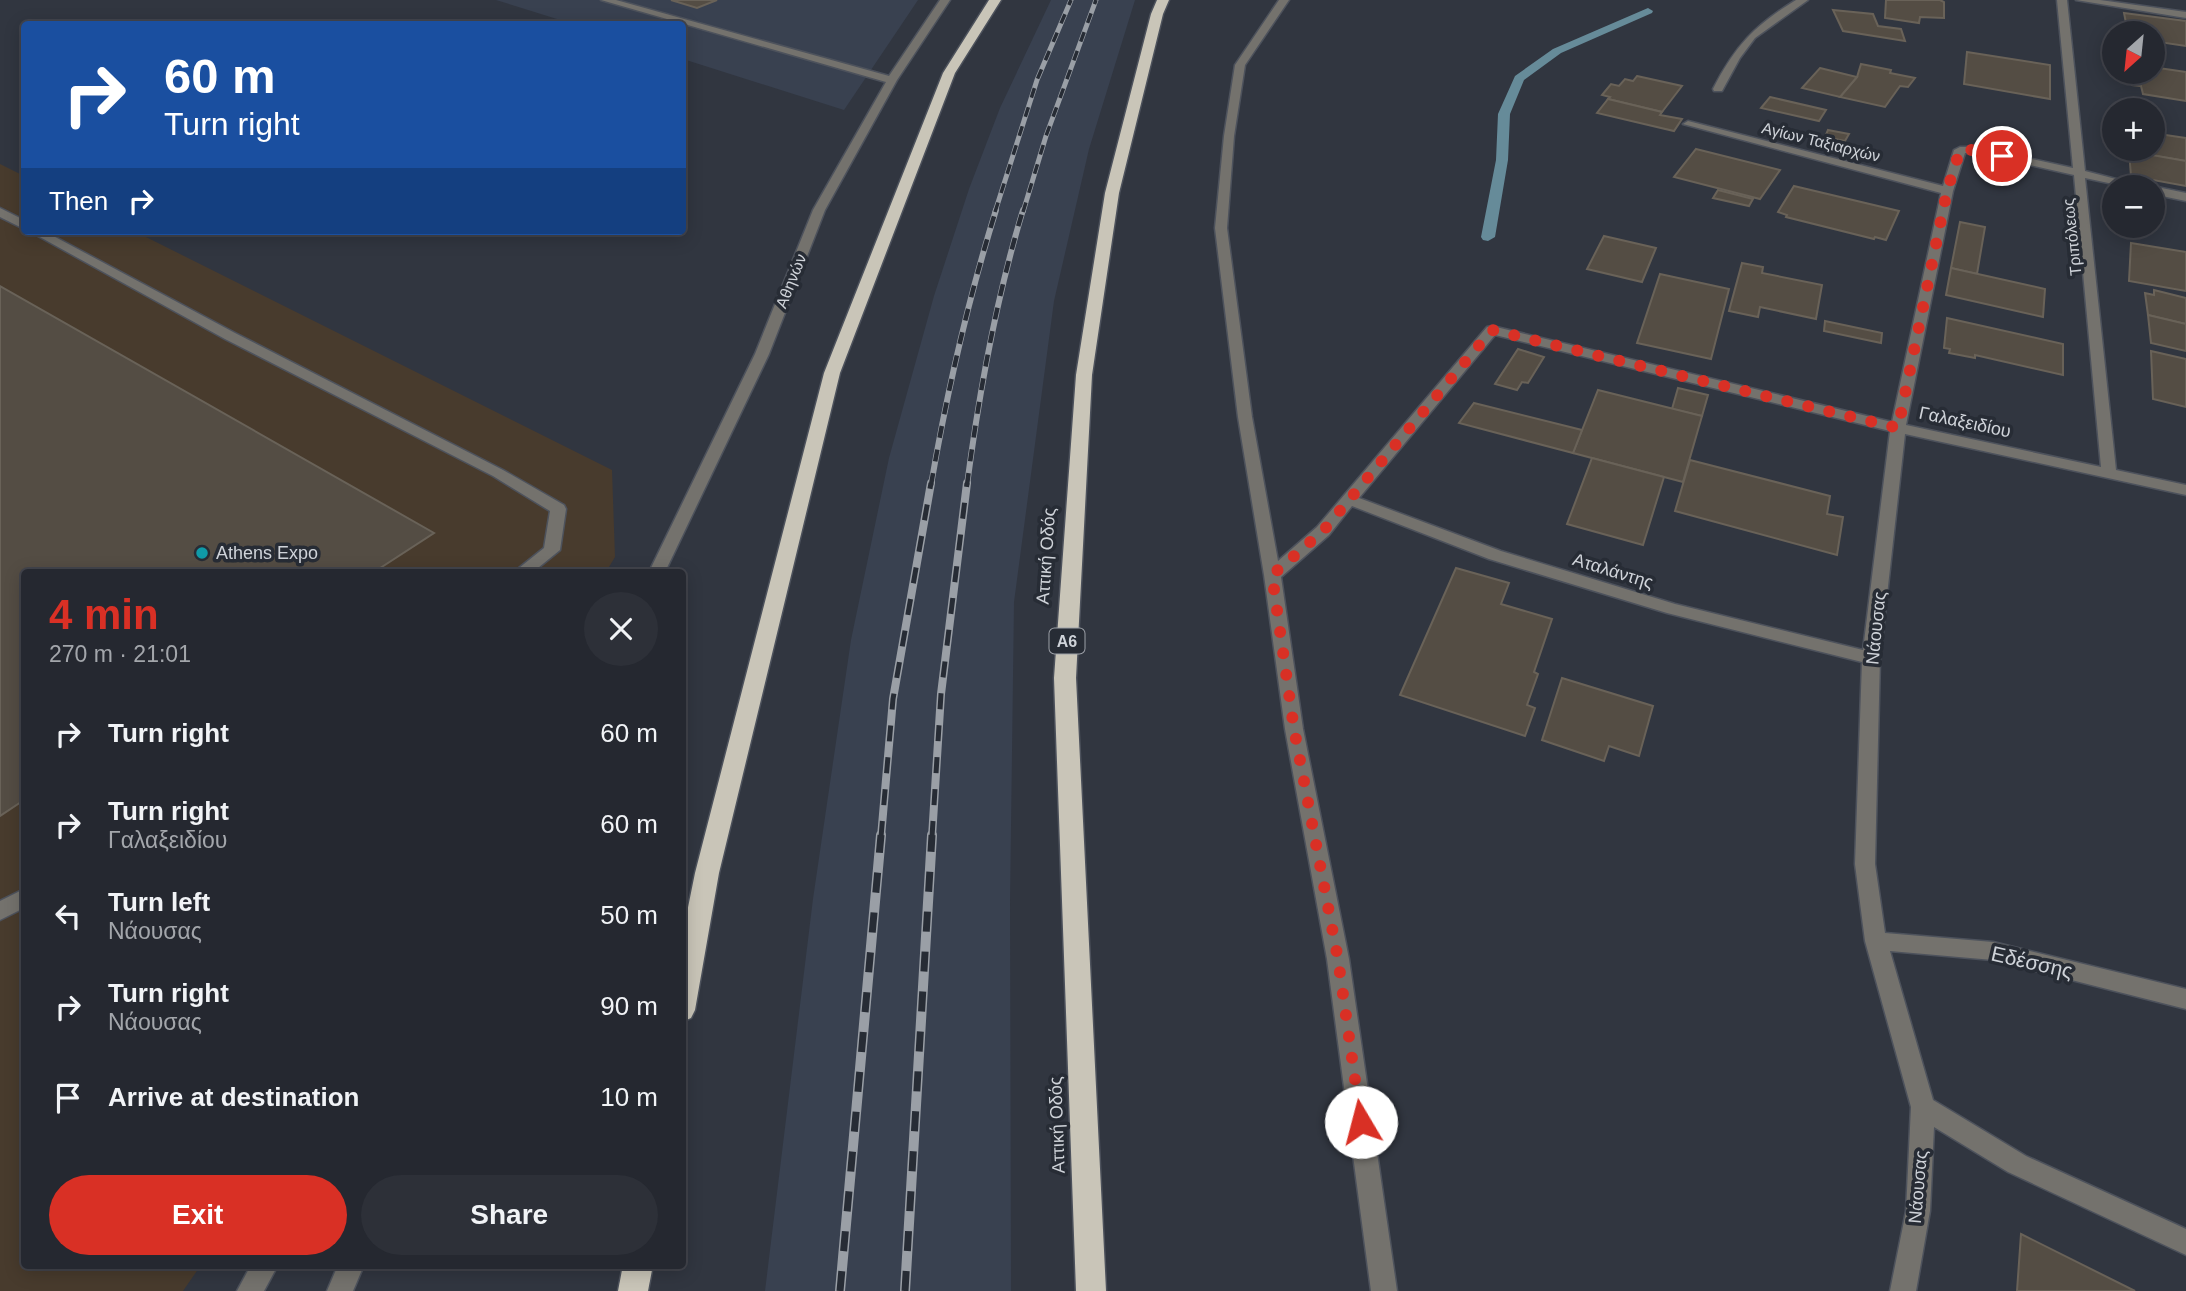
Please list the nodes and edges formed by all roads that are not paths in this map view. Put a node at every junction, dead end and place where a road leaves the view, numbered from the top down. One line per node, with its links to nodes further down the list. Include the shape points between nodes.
1 (606, 0): 10 (street)
2 (945, 0): 12 (street, Αθηνών)
3 (995, 0): 34 (highway, via 949,73 832,373 707,873)
4 (1163, 0): 44 (highway, Αττική Οδός / Α6, via 1112,193 1083,375 1066,664)
5 (1284, 0): 29 (street, via 1240,65 1221,228 1245,417)
6 (1803, 0): 13 (street, via 1755,32 1737,51)
7 (2062, 0): 15 (street, Τριπόλεως)
8 (2081, 0): 9 (street)
9 (2186, 15)
10 (681, 21)
11 (686, 22): 12 (street)
12 (892, 80): 28 (street, Αθηνών, via 819,210 762,354)
13 (1718, 89)
14 (1688, 124): 17 (street, Αγίων Ταξιαρχών)
15 (2081, 174): 16 (street, Νάουσας); 17 (street, Νάουσας, via 1960,150); 24 (street, Τριπόλεως)
16 (2102, 179)
17 (1947, 191): 23 (street, Νάουσας)
18 (2165, 193): 19 (street)
19 (2186, 197)
20 (0, 212): 21 (street)
21 (21, 223)
22 (43, 235): 27 (street, via 498,473 558,509 552,550)
23 (1898, 428): 24 (street, Γαλαξειδίου); 26 (street, Γαλαξειδίου, via 1492,330); 30 (street, Νάουσας)
24 (2109, 472): 25 (street, Γαλαξειδίου)
25 (2186, 490)
26 (1350, 500): 29 (street, via 1323,531); 30 (street, Αταλάντης, via 1495,555 1648,601)
27 (526, 569)
28 (658, 569)
29 (1272, 575): 45 (street, via 1294,729 1338,959)
30 (1871, 658): 33 (street, Νάουσας, via 1865,864)
31 (21, 900): 32 (street)
32 (0, 911)
33 (1876, 941): 35 (street, Εδέσσης, via 1993,951); 36 (street, Νάουσας)
34 (686, 988)
35 (2186, 999)
36 (1923, 1107): 37 (street, via 2017,1164); 46 (street, Νάουσας, via 1918,1211)
37 (2186, 1242)
38 (263, 1269): 41 (street)
39 (349, 1269): 42 (street)
40 (637, 1269): 43 (highway)
41 (250, 1291)
42 (340, 1291)
43 (633, 1291)
44 (1091, 1291)
45 (1384, 1291)
46 (1903, 1291)

